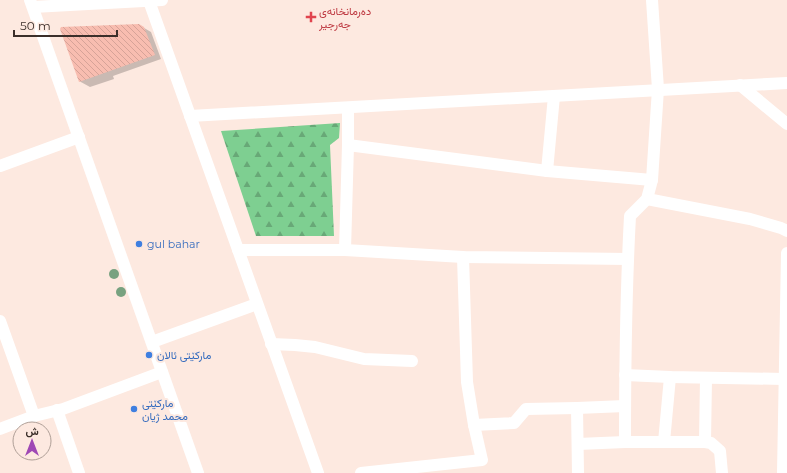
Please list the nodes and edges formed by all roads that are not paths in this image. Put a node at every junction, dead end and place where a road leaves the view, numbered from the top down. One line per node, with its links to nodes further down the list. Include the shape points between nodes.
1 (162, 0): 3 (street)
2 (652, 0): 7 (street)
3 (149, 1): 4 (street); 10 (street)
4 (31, 4): 12 (street)
5 (787, 83): 6 (street)
6 (740, 85): 7 (street); 11 (street)
7 (658, 89): 8 (street); 16 (street)
8 (554, 96): 9 (street); 15 (street)
9 (348, 108): 10 (street); 13 (street)
10 (190, 116): 19 (street)
11 (787, 124)
12 (79, 137): 14 (street); 26 (street)
13 (348, 145): 15 (street); 20 (street)
14 (0, 166)
15 (547, 171): 16 (street)
16 (652, 180): 17 (street)
17 (647, 199): 18 (street, via 750,219); 23 (street, via 630,216)
18 (787, 231)
19 (238, 250): 20 (street); 24 (street)
20 (345, 250): 22 (street)
21 (787, 253): 33 (street)
22 (463, 257): 23 (street); 38 (street, via 467,382)
23 (628, 259): 30 (street)
24 (257, 304): 26 (street); 27 (street)
25 (0, 321): 37 (street)
26 (152, 342): 29 (street)
27 (271, 344): 28 (street, via 315,347 364,359); 46 (street)
28 (412, 361)
29 (162, 372): 36 (street); 45 (street)
30 (625, 375): 31 (street); 34 (street)
31 (670, 377): 32 (street); 41 (street)
32 (706, 378): 33 (street); 42 (street)
33 (784, 379): 50 (street)
34 (625, 406): 35 (street); 40 (street)
35 (577, 408): 38 (street, via 526,409 514,423); 43 (street)
36 (57, 410): 37 (street); 44 (street)
37 (34, 416): 39 (street)
38 (474, 425): 47 (street, via 482,460)
39 (0, 429)
40 (626, 442): 41 (street); 43 (street)
41 (664, 442): 42 (street)
42 (705, 442): 49 (street, via 711,443 720,451)
43 (578, 444): 48 (street)
44 (80, 473)
45 (198, 473)
46 (318, 473)
47 (361, 473)
48 (578, 473)
49 (722, 473)
50 (783, 473)

